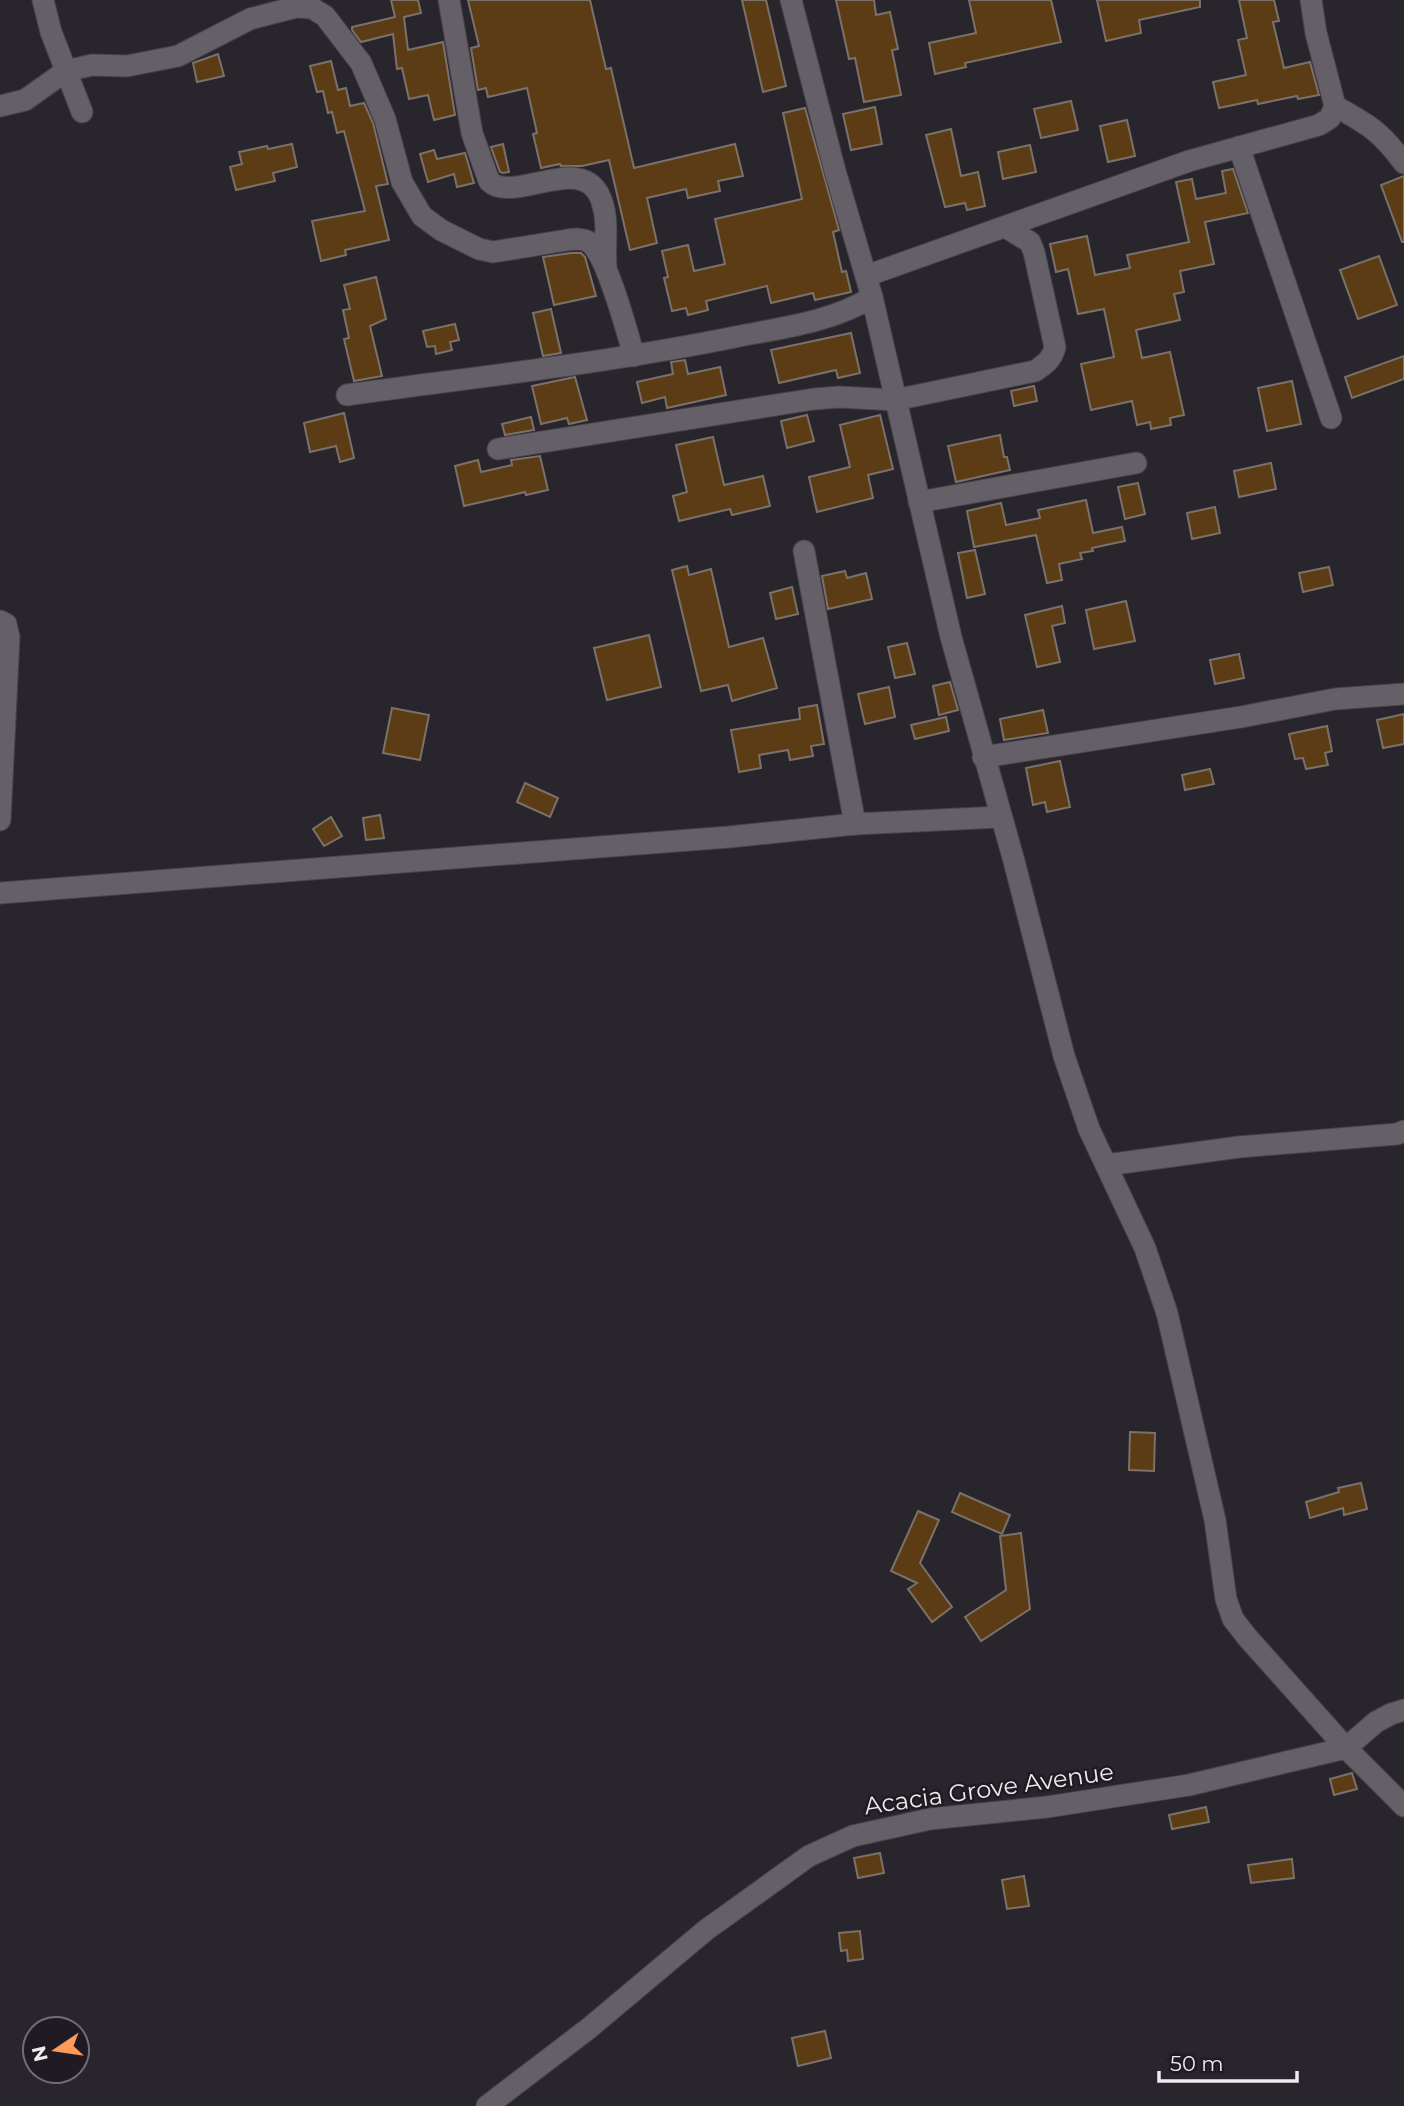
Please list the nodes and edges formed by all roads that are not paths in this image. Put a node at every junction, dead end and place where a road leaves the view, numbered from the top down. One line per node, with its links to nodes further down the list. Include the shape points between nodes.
1 (43, 0): 5 (street)
2 (449, 0): 12 (street, via 472,133 489,181 504,189 561,178 594,186 606,216)
3 (791, 0): 13 (street)
4 (1311, 0): 7 (street)
5 (66, 71): 6 (street, via 25,100); 8 (street); 12 (street, via 178,56 250,19 296,7 312,8 325,16 361,63 385,119 402,182 422,216 493,252 587,241)
6 (0, 106)
7 (1335, 106): 9 (street, via 1330,118 1319,125); 10 (street, via 1373,128)
8 (82, 112)
9 (1239, 148): 11 (street, via 1189,161); 17 (street)
10 (1404, 163)
11 (1007, 228): 13 (street); 16 (street, via 1030,242 1034,252 1055,347 1053,356 1035,371)
12 (606, 268): 14 (street)
13 (869, 287): 14 (street, via 860,304 815,320); 16 (street)
14 (634, 356): 15 (street)
15 (347, 396)
16 (895, 400): 18 (street, via 814,399); 20 (street)
17 (1331, 418)
18 (498, 449)
19 (1136, 463): 20 (street)
20 (919, 502): 24 (street)
21 (804, 551): 27 (street)
22 (0, 621): 26 (street, via 9,637)
23 (1404, 694): 24 (street, via 1335,699)
24 (984, 757): 25 (street)
25 (1000, 817): 27 (street); 30 (street, via 1064,1056)
26 (0, 820)
27 (855, 824): 28 (street)
28 (0, 893)
29 (1404, 1131): 30 (street)
30 (1106, 1166): 32 (street, via 1145,1248 1167,1313 1233,1619)
31 (1404, 1710): 32 (street, Acacia Grove Avenue, via 1376,1722)
32 (1346, 1748): 33 (street); 34 (street, Acacia Grove Avenue, via 1189,1785 930,1819 853,1836 808,1856 706,1930 589,2029)
33 (1404, 1806)
34 (487, 2106)

